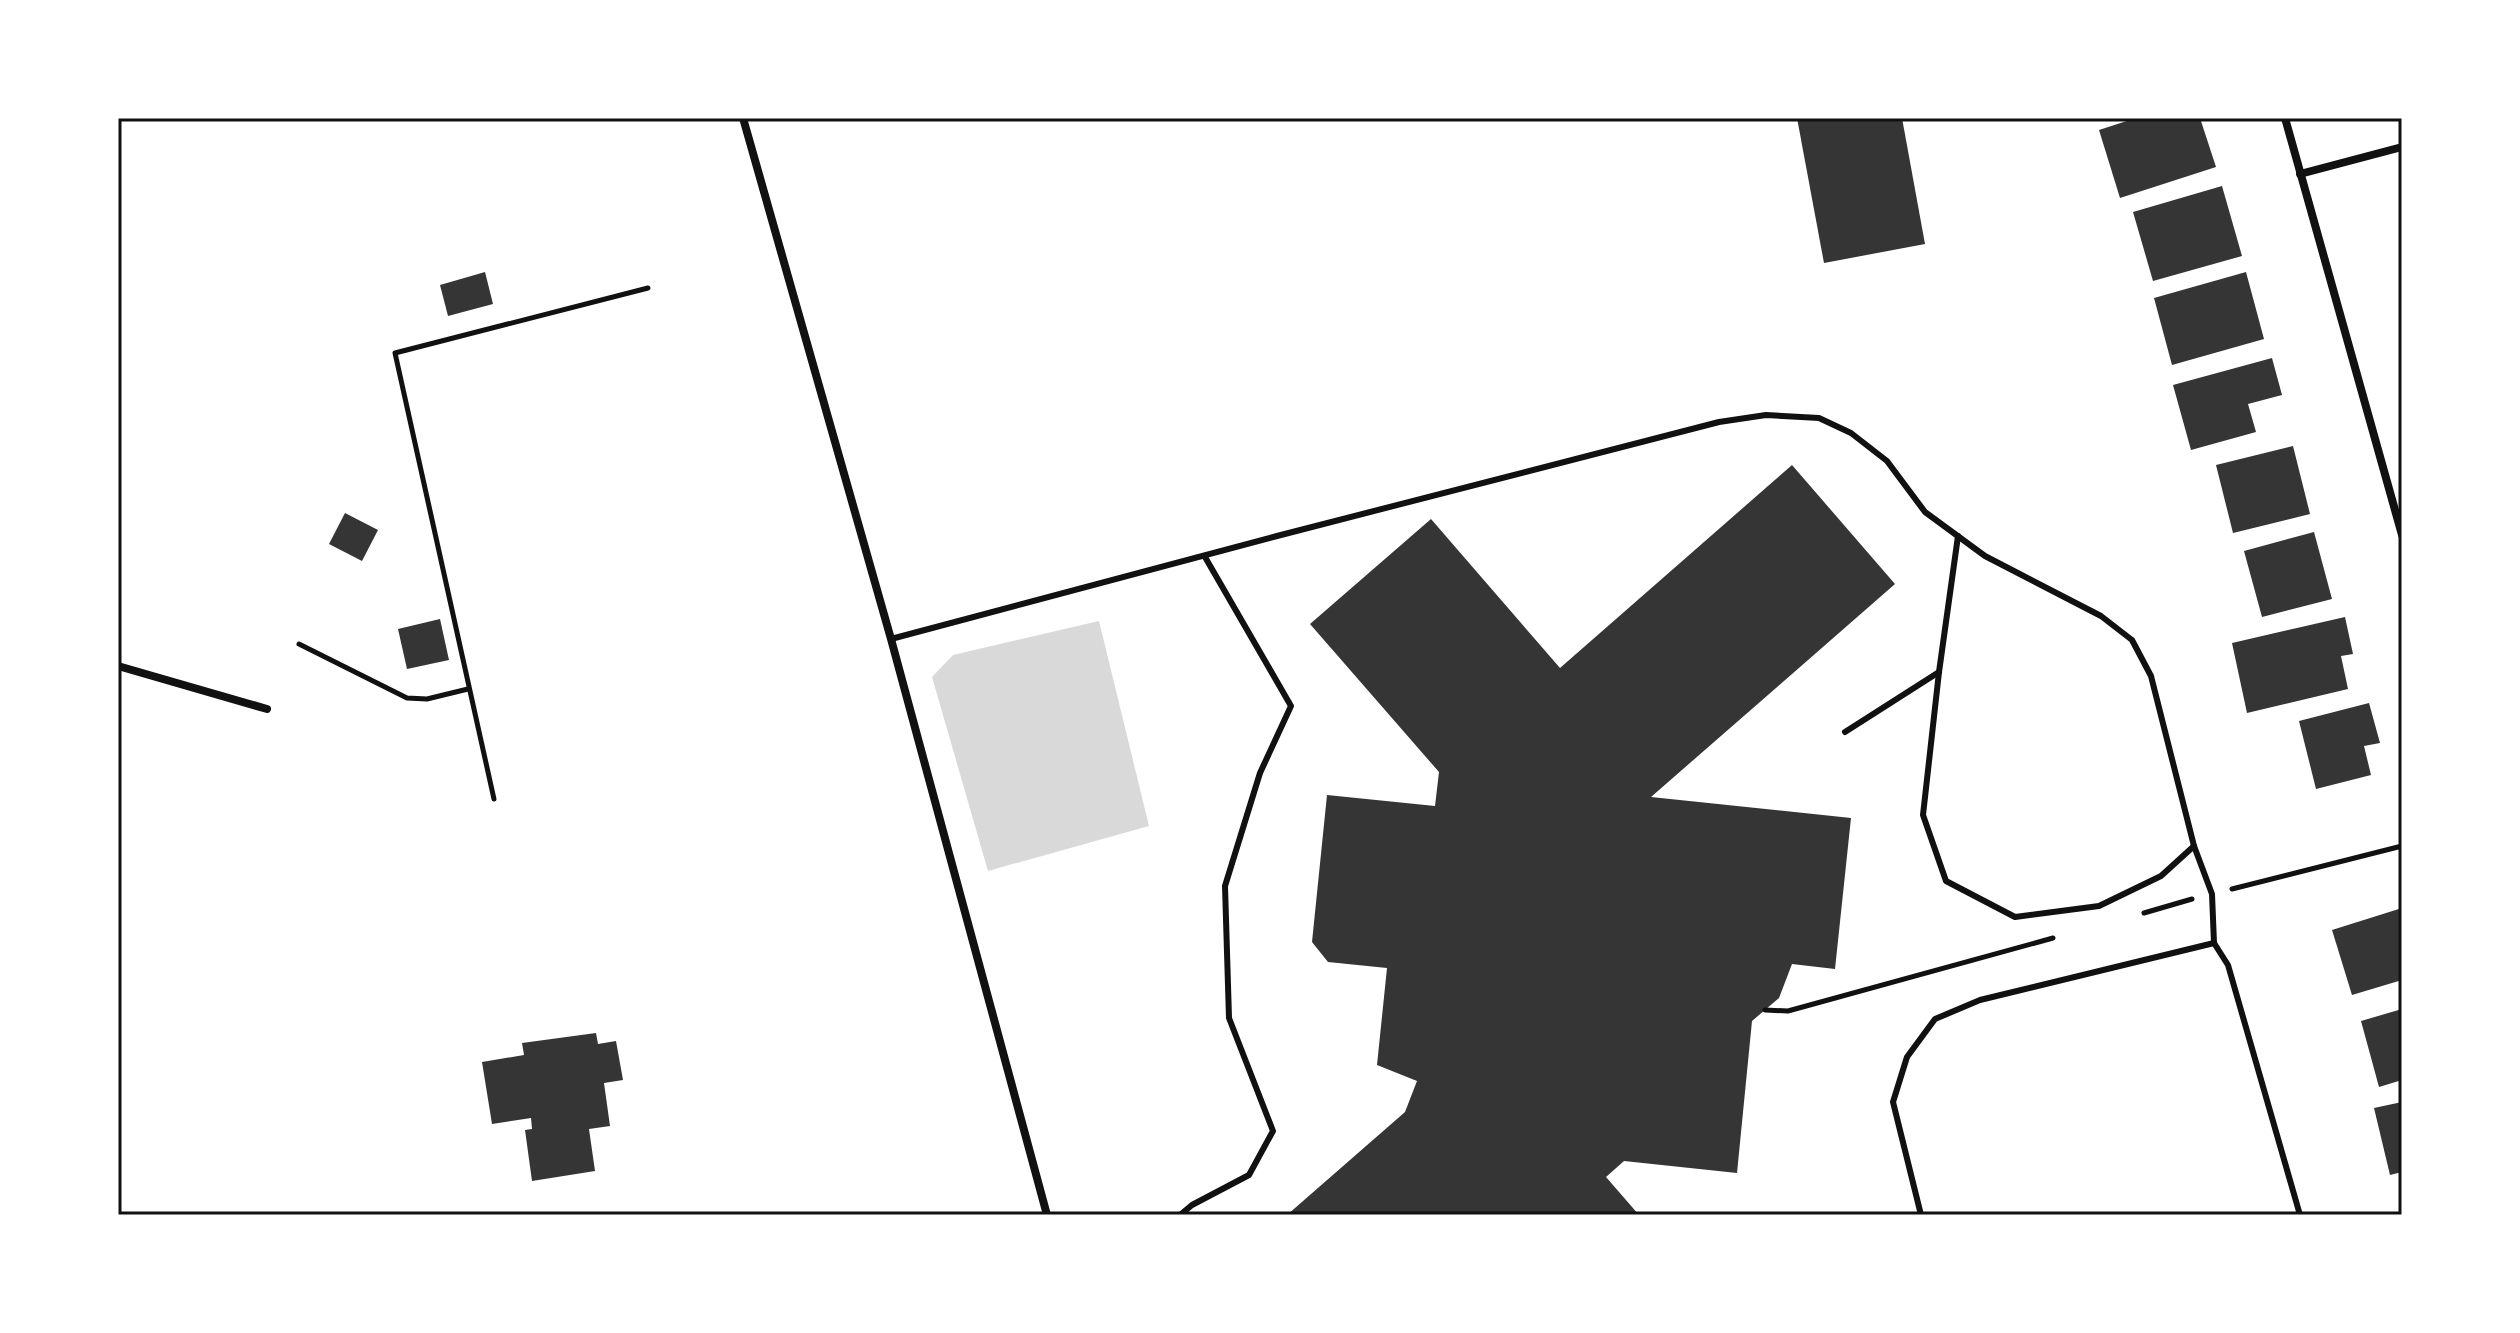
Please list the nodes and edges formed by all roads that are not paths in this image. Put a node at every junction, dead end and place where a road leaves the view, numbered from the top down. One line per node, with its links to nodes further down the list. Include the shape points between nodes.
1 (743, 118): 8 (street)
2 (2285, 118): 4 (street)
3 (2402, 147): 4 (street)
4 (2300, 174): 5 (street)
5 (2402, 535)
6 (1958, 536): 7 (lane, via 1925,512 1887,461 1851,433 1819,418 1766,415 1704,426); 10 (lane); 13 (lane, via 1985,556 2101,616 2132,640 2151,676)
7 (1205, 557): 8 (lane); 16 (lane, via 1291,706 1260,773 1225,886 1229,1018 1273,1131 1249,1175)
8 (891, 639): 15 (street)
9 (118, 666): 11 (street)
10 (1939, 672): 12 (lane); 13 (lane, via 1923,815 1946,881 2015,917 2085,908 2161,876)
11 (267, 709)
12 (1845, 732)
13 (2194, 846): 14 (lane, via 2212,894)
14 (2214, 943): 17 (lane, via 1980,1000 1935,1019 1907,1057 1893,1102); 18 (lane, via 2228,965)
15 (1047, 1215)
16 (1180, 1215)
17 (1921, 1215)
18 (2300, 1215)

